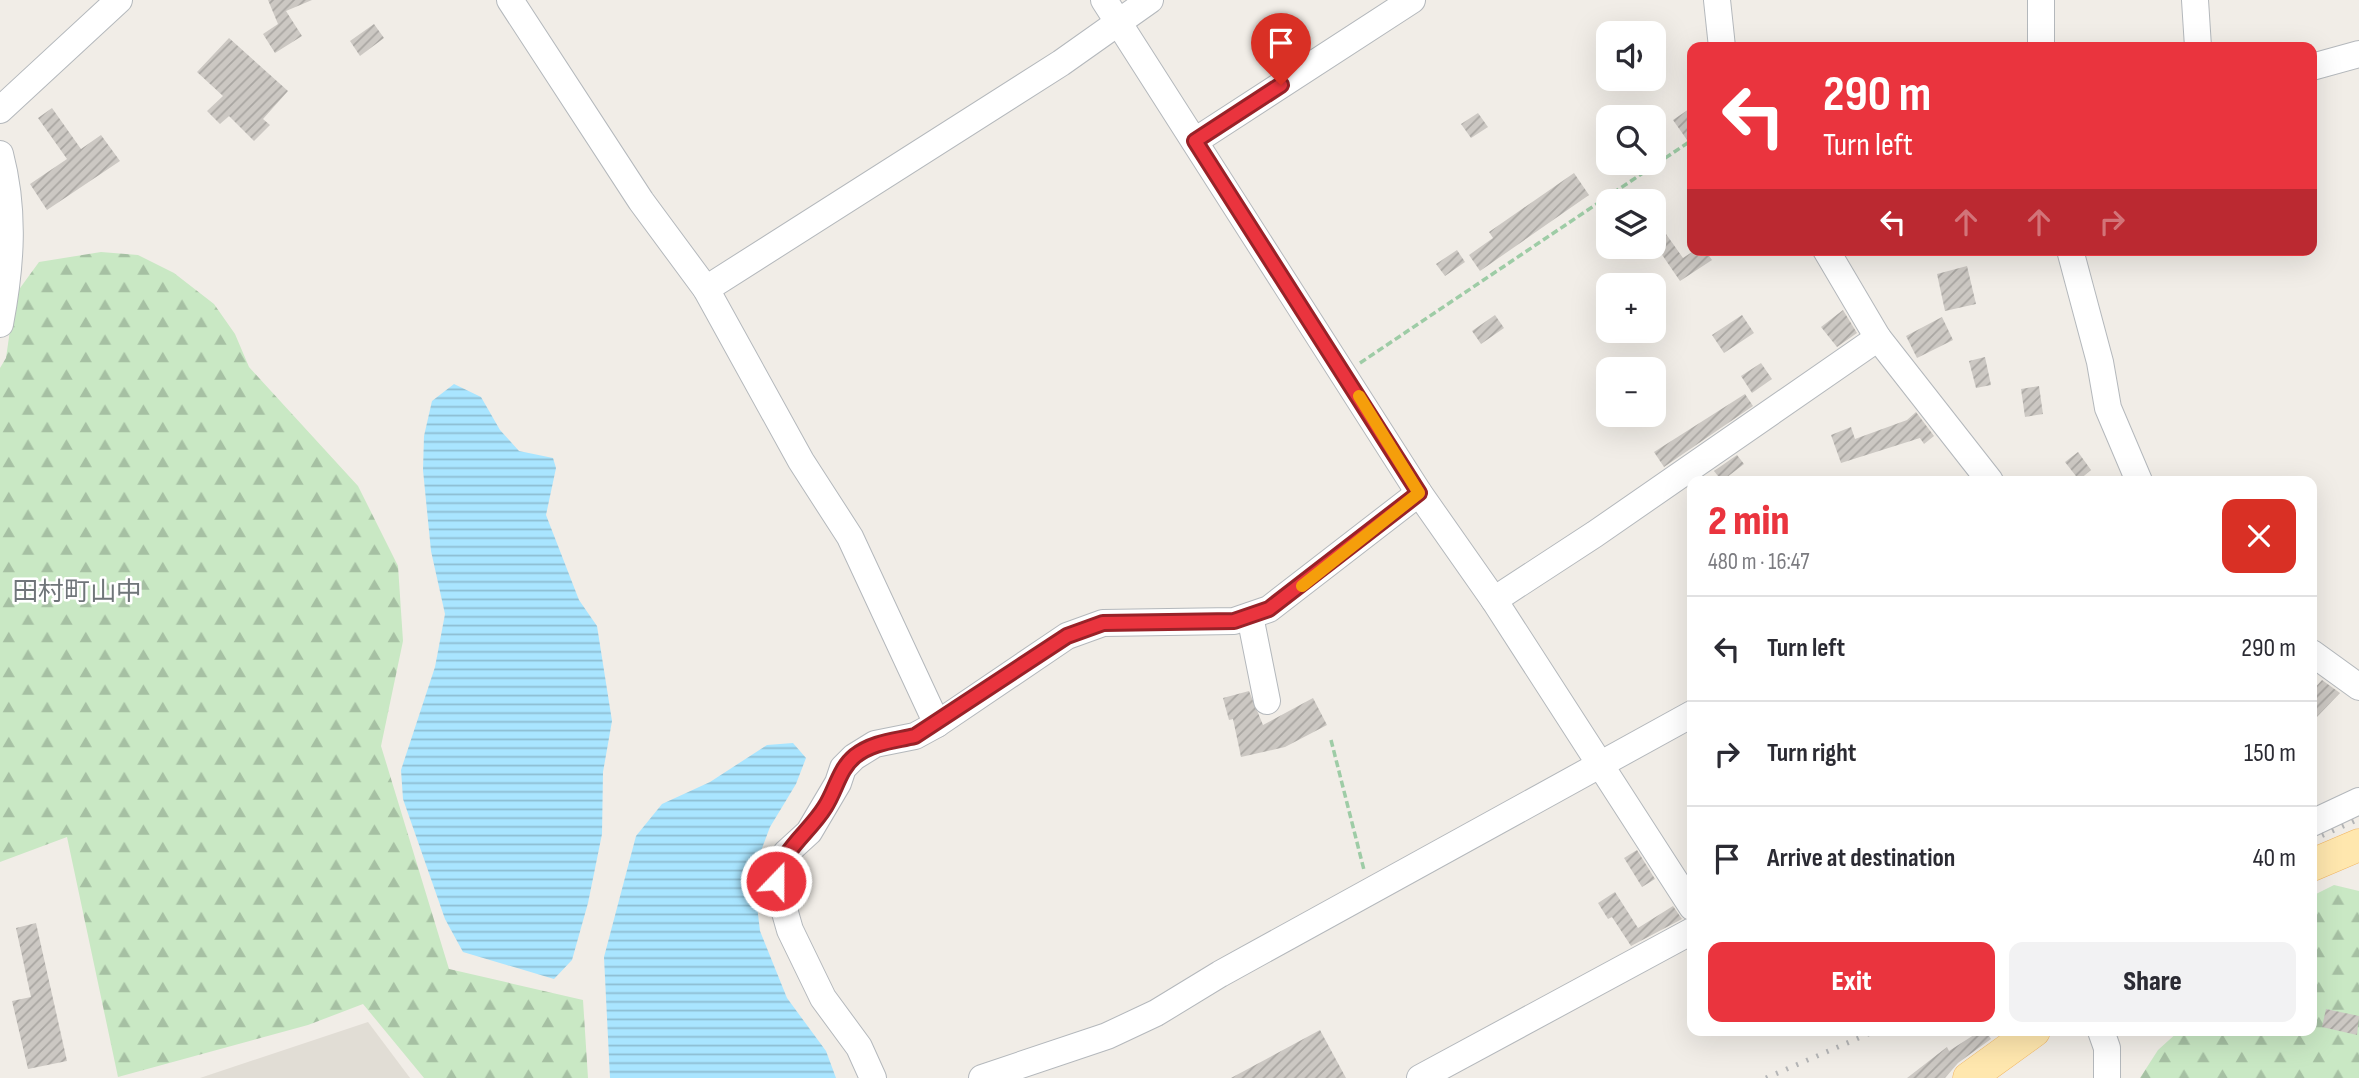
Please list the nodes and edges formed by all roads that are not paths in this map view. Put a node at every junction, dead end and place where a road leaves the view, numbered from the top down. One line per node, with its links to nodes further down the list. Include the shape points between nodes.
1 (119, 0): 15 (street)
2 (510, 0): 20 (street, via 642,201)
3 (1104, 0): 9 (street)
4 (1150, 0): 9 (street)
5 (1412, 0): 16 (street)
6 (1717, 0): 10 (street)
7 (2041, 0): 11 (street)
8 (2195, 0): 12 (street)
9 (1119, 23): 16 (street); 20 (street)
10 (1721, 42)
11 (2041, 42)
12 (2198, 42)
13 (2359, 54): 14 (street)
14 (2317, 66)
15 (0, 110)
16 (1195, 141): 25 (street)
17 (0, 154): 21 (street, via 10,204 8,283)
18 (1830, 256): 22 (street)
19 (2072, 256): 24 (street, via 2101,362 2108,408)
20 (706, 289): 32 (street, via 801,461 850,537)
21 (0, 324)
22 (1878, 338): 23 (street); 26 (street)
23 (1986, 476)
24 (2137, 476)
25 (1419, 493): 26 (street); 27 (street, via 1306,583)
26 (1494, 600): 33 (street)
27 (1250, 617): 30 (street); 32 (street, via 1103,623 1067,636)
28 (2317, 657): 29 (street)
29 (2359, 687)
30 (1267, 701)
31 (1687, 717): 33 (street)
32 (937, 724): 42 (street, via 915,736 875,744 854,757 843,768 809,832 786,853 776,881 790,930 823,998 859,1047)
33 (1600, 767): 38 (street); 43 (street, via 1156,1013 1107,1036)
34 (2359, 801): 35 (street)
35 (2317, 820)
36 (2359, 845): 37 (main road)
37 (2317, 863)
38 (1687, 899)
39 (1687, 934): 44 (street)
40 (2027, 1036): 45 (main road)
41 (2103, 1036): 46 (street)
42 (873, 1078)
43 (982, 1078)
44 (1420, 1078)
45 (1969, 1078)
46 (2107, 1078)

